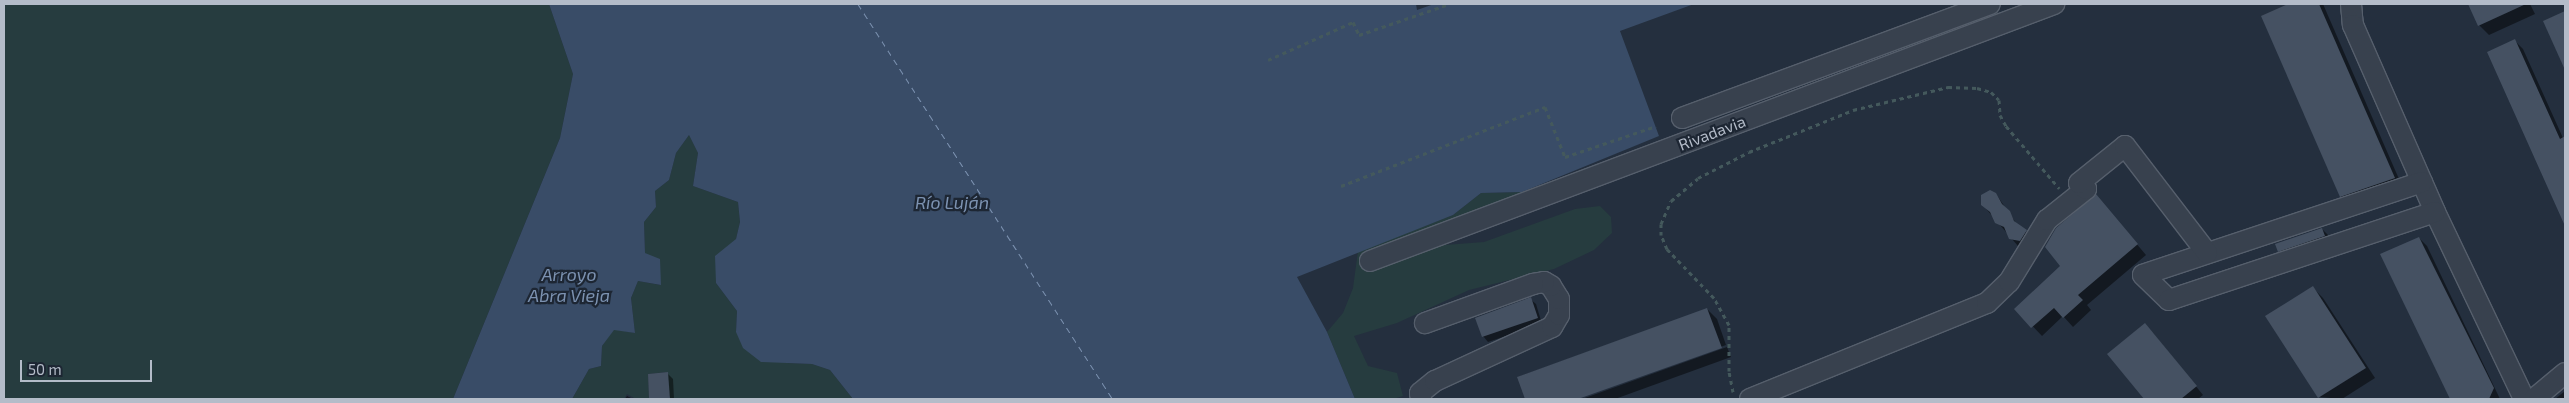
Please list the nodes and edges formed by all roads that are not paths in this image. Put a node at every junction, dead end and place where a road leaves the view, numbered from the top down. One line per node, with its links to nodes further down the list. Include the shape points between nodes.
1 (1990, 4): 4 (street)
2 (2054, 4): 8 (street, Rivadavia)
3 (2350, 4): 5 (street, via 2353,25)
4 (1682, 118)
5 (2422, 182): 6 (street); 7 (street)
6 (2434, 212): 7 (street, via 2169,300 2142,275); 13 (street)
7 (2207, 253): 12 (street, via 2124,146 2080,183 2086,189 2047,220 2009,282 1986,303)
8 (1370, 261)
9 (1425, 323): 11 (street, via 1544,282 1551,286 1559,299 1558,315 1552,327 1435,381 1420,393)
10 (2565, 373): 14 (street)
11 (1421, 399)
12 (1750, 399)
13 (2524, 399)
14 (2534, 399)

